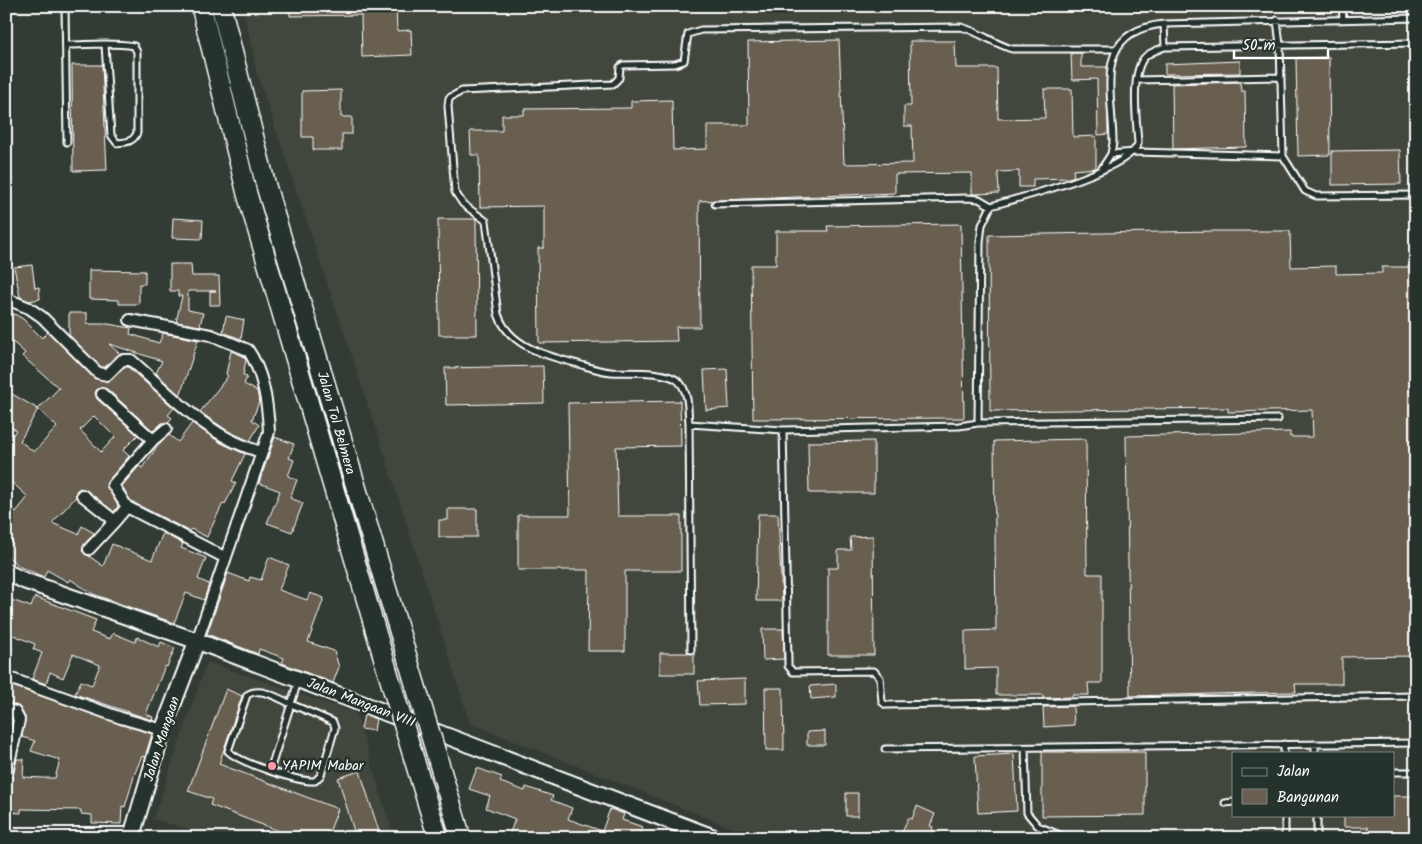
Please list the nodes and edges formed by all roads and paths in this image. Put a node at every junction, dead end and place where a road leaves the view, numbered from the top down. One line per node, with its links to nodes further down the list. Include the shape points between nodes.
1 (65, 6): 10 (lane)
2 (201, 6): 66 (highway, Jalan Tol Belmera, bridge, via 247,194)
3 (221, 6): 67 (highway, Jalan Tol Belmera, bridge, via 266,186)
4 (1342, 6): 6 (lane)
5 (1416, 18): 6 (lane)
6 (1343, 19): 7 (lane)
7 (1277, 20): 8 (lane); 12 (lane)
8 (1164, 24): 13 (lane); 14 (lane, via 1146,25 1134,30)
9 (1416, 43): 12 (lane)
10 (66, 45): 11 (lane); 17 (lane)
11 (105, 45): 11 (lane, via 134,46 137,52 137,133 129,142 117,143 111,135)
12 (1280, 45): 13 (lane); 15 (lane)
13 (1165, 47): 16 (lane, via 1145,57)
14 (1115, 49): 19 (lane, via 1110,63 1113,122); 30 (lane, via 1012,49 972,29 961,27 701,30 688,34 684,61 622,65 619,78 613,84 462,91 449,98 455,192 463,204 486,221 502,326 514,338 543,355 609,372 666,374 676,379 687,395)
15 (1281, 77): 16 (lane); 20 (lane)
16 (1137, 80): 18 (lane, via 1138,144)
17 (67, 142)
18 (1135, 152): 19 (lane); 20 (lane); 21 (lane)
19 (1110, 154): 21 (lane)
20 (1283, 156): 22 (lane, via 1305,191 1316,196)
21 (1101, 169): 24 (lane, via 1075,182)
22 (1416, 195)
23 (715, 204): 24 (lane, via 967,198 979,199)
24 (991, 206): 29 (lane, via 982,225 980,242)
25 (7, 299): 34 (street, via 42,317 98,374 107,374 122,360 131,360 209,427 233,442)
26 (130, 320): 34 (street, via 212,334 248,350 260,379 268,415 268,432)
27 (102, 394): 33 (street)
28 (1278, 419): 29 (lane)
29 (978, 423): 32 (lane)
30 (689, 424): 32 (lane); 42 (lane)
31 (166, 429): 33 (street)
32 (783, 430): 45 (lane, via 790,670 800,673 874,671 880,678 882,702 886,704)
33 (153, 440): 36 (street, via 113,485)
34 (262, 452): 39 (street)
35 (82, 495): 37 (street)
36 (127, 507): 37 (street); 39 (street)
37 (115, 521): 38 (street)
38 (89, 549)
39 (224, 557): 41 (street)
40 (6, 572): 41 (street, Jalan Mangaan VIII, via 25,582)
41 (197, 641): 43 (street, Jalan Mangaan VIII); 48 (street, Jalan Mangaan)
42 (691, 650)
43 (299, 680): 46 (lane); 68 (street, Jalan Mangaan VIII)
44 (6, 682): 48 (street, via 12,679)
45 (1416, 696)
46 (290, 704): 56 (lane); 56 (lane, via 261,691 253,691 247,695 229,744 228,752 234,758); 56 (lane, via 333,722 335,728 321,775 315,782 308,782)
47 (6, 709): 59 (street, via 15,712 19,720)
48 (163, 730): 65 (street, Jalan Mangaan)
49 (1416, 742): 51 (lane)
50 (1284, 744): 51 (lane); 52 (lane); 54 (lane)
51 (1315, 744): 55 (lane)
52 (1025, 748): 53 (lane); 69 (lane, via 1027,813 1038,826)
53 (885, 749)
54 (1284, 752)
55 (1315, 752)
56 (270, 770)
57 (1394, 772): 58 (lane)
58 (1416, 772)
59 (6, 775)
60 (1232, 802): 61 (lane)
61 (1224, 803)
62 (1284, 816): 70 (lane)
63 (1317, 816): 71 (lane)
64 (6, 833): 65 (street)
65 (132, 835)
66 (438, 838)
67 (461, 838)
68 (715, 838)
69 (1067, 838)
70 (1285, 838)
71 (1317, 838)

